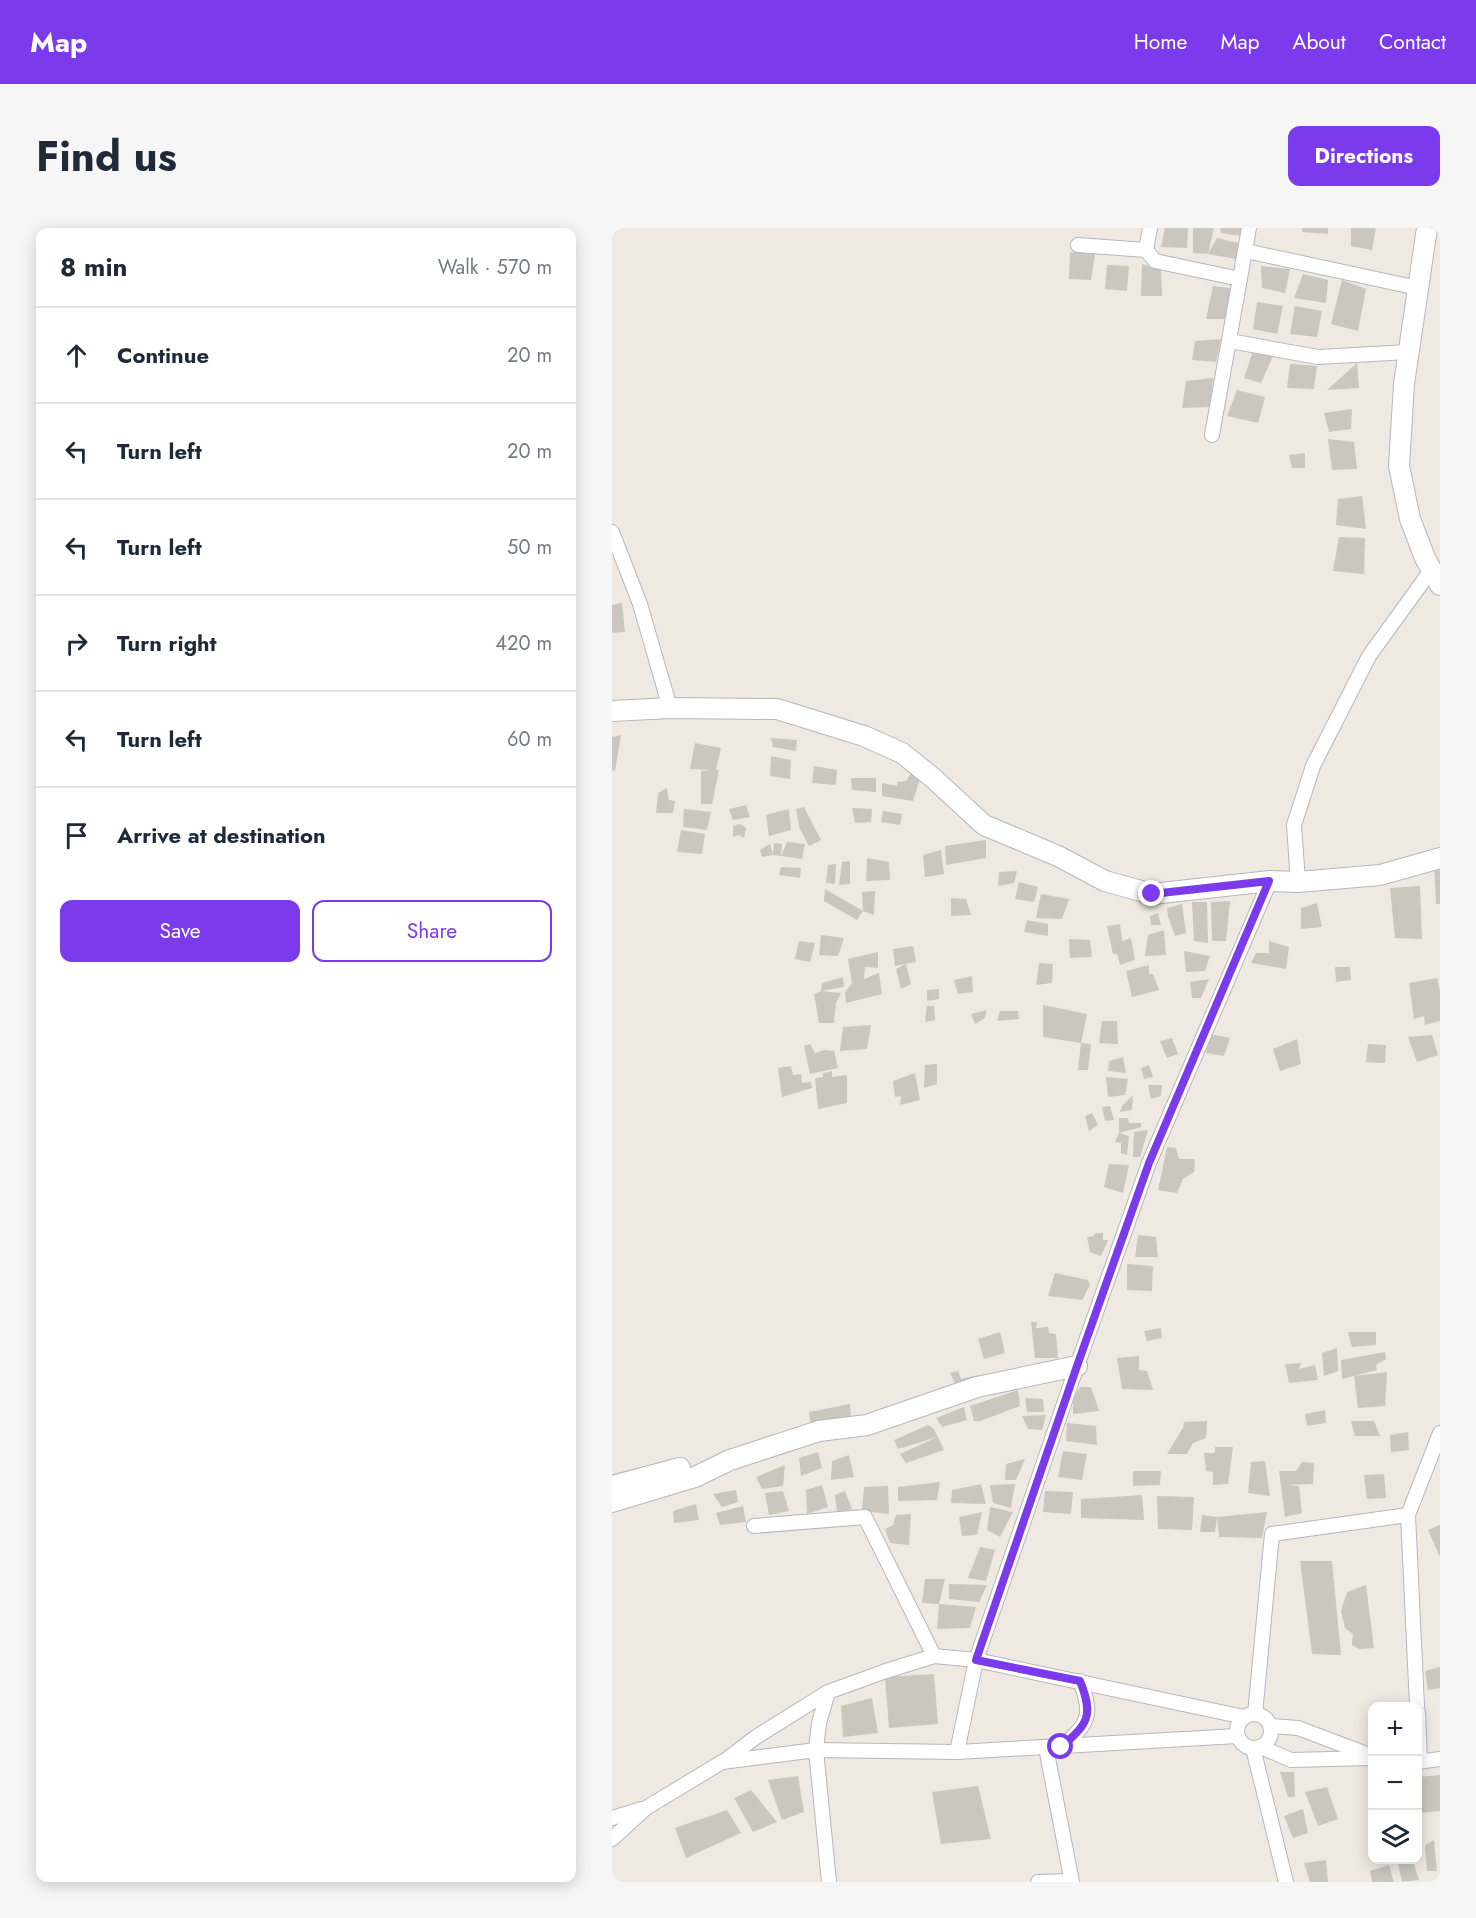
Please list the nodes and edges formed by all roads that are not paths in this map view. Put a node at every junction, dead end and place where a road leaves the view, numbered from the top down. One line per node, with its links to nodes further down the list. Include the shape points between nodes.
1 (1150, 228): 5 (street)
2 (1249, 228): 6 (street)
3 (1427, 228): 8 (street)
4 (1078, 245): 5 (street)
5 (1146, 250): 7 (street, via 1155,261)
6 (1246, 251): 7 (street); 8 (street)
7 (1240, 279): 9 (street)
8 (1418, 288): 10 (street)
9 (1230, 341): 10 (street, via 1318,357); 11 (street)
10 (1409, 352): 13 (street, via 1399,466 1410,519)
11 (1212, 435)
12 (612, 532): 14 (street, via 640,604)
13 (1436, 577): 18 (street, via 1369,656 1312,766 1294,825)
14 (670, 708): 15 (street); 17 (street, via 777,709 864,736 902,753 984,825 1105,881 1152,894)
15 (612, 711)
16 (1440, 858): 18 (street, via 1380,875)
17 (1269, 881): 18 (street); 19 (street, via 1149,1163)
18 (1298, 882)
19 (1077, 1366): 21 (street, via 977,1387 867,1425 819,1431); 27 (street)
20 (1440, 1433): 24 (street)
21 (730, 1460): 22 (street, via 693,1465); 23 (street, via 695,1477)
22 (612, 1486)
23 (612, 1502)
24 (1408, 1515): 30 (street); 31 (street, via 1272,1534)
25 (754, 1526): 26 (street, via 865,1517)
26 (934, 1656): 27 (street); 29 (street)
27 (976, 1660): 28 (street); 38 (street)
28 (1080, 1681): 31 (street); 34 (street, via 1088,1703 1084,1726)
29 (828, 1692): 37 (street); 42 (street)
30 (1417, 1702)
31 (1250, 1715): 32 (street, via 1265,1717); 33 (street, via 1238,1725)
32 (1271, 1726): 36 (street, via 1267,1743); 39 (street, via 1298,1728)
33 (1238, 1736): 34 (street); 36 (street, via 1244,1745)
34 (1061, 1747): 35 (street)
35 (1046, 1748): 38 (street); 48 (street)
36 (1257, 1748): 40 (street, via 1290,1760); 50 (street)
37 (816, 1750): 38 (street); 42 (street); 47 (street)
38 (957, 1752)
39 (1369, 1756)
40 (1368, 1757)
41 (1440, 1759): 43 (street)
42 (722, 1762): 44 (street)
43 (1422, 1762)
44 (646, 1808): 45 (street); 46 (street)
45 (612, 1818)
46 (612, 1839)
47 (828, 1881)
48 (1072, 1881): 49 (street)
49 (1038, 1882)
50 (1286, 1882)

